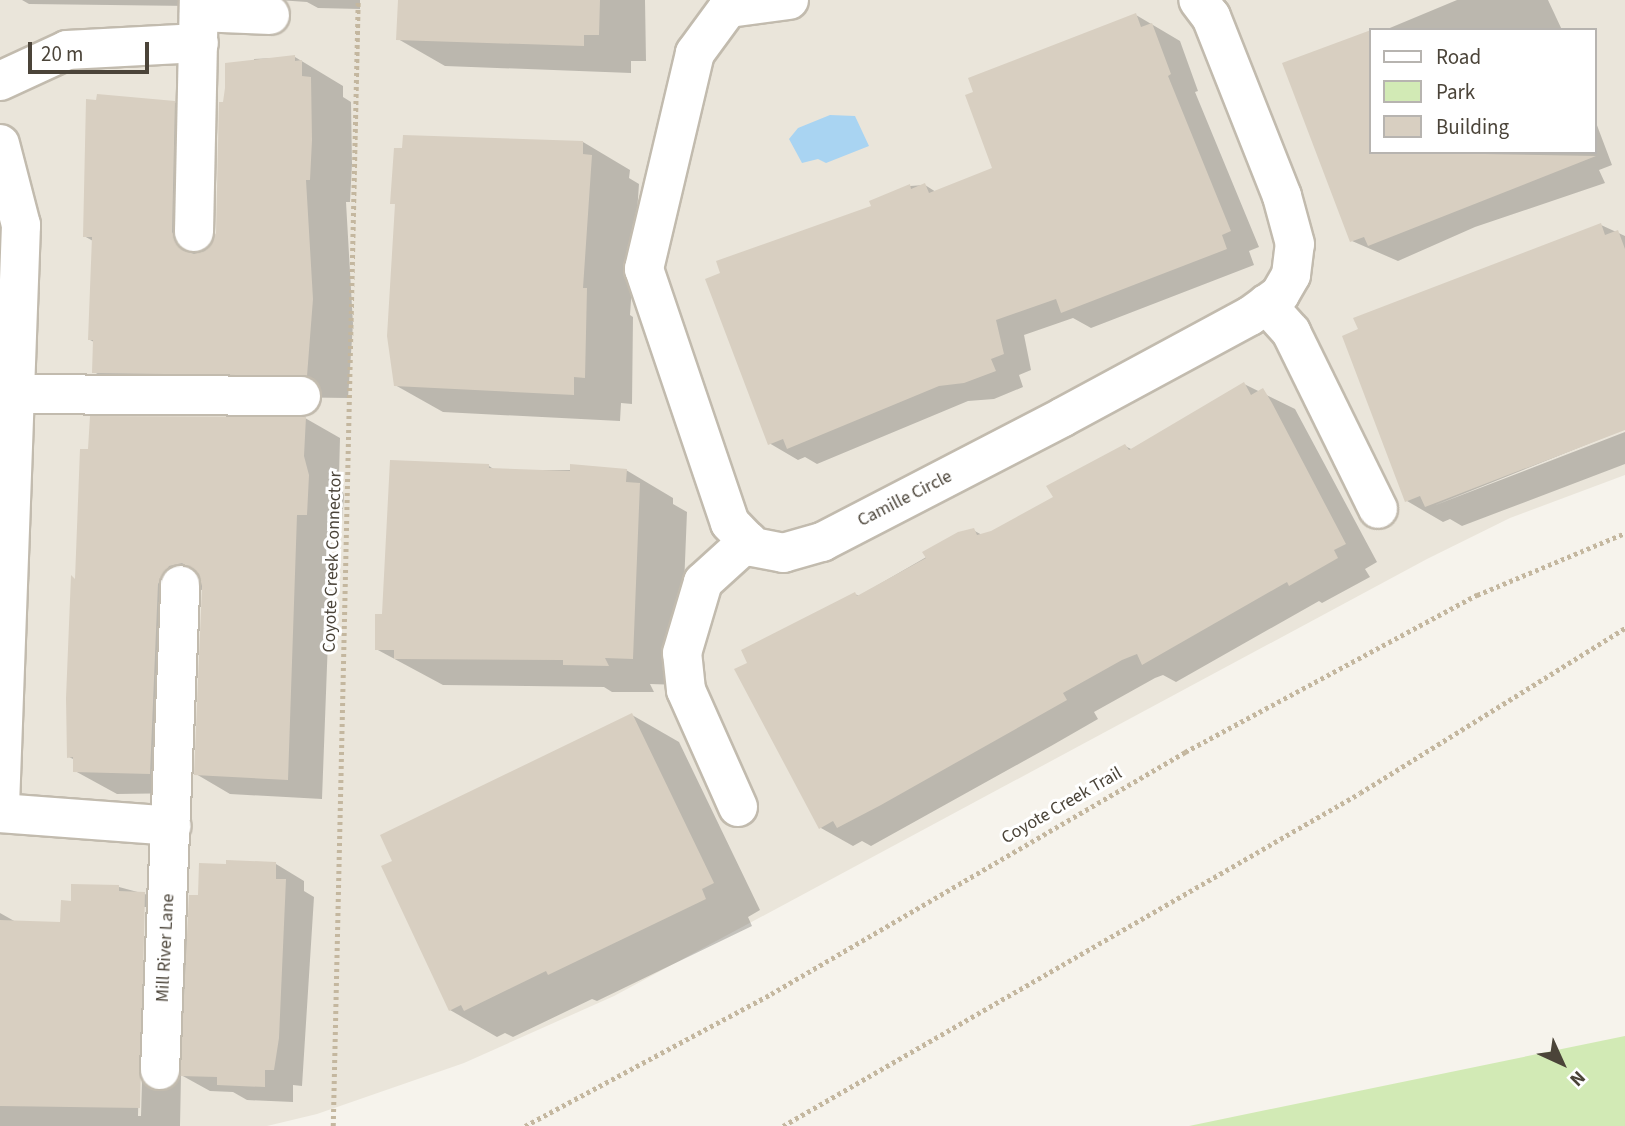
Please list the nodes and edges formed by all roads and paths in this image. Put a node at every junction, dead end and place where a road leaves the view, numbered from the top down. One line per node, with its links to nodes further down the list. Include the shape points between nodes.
1 (359, 0): 24 (path, Coyote Creek Connector)
2 (789, 0): 4 (street)
3 (1201, 1): 11 (street, Camille Circle, via 1282,196 1295,244 1291,275 1280,294)
4 (728, 4): 16 (street, via 695,54 644,269 730,523)
5 (270, 15): 6 (street)
6 (199, 18): 7 (street, via 67,50); 10 (street)
7 (0, 81)
8 (0, 144): 9 (street)
9 (10, 225): 12 (street)
10 (194, 232)
11 (1266, 304): 14 (street, via 1291,332); 16 (street, Camille Circle, via 1063,417 822,542 783,553 753,547)
12 (12, 394): 13 (street); 19 (street, via 13,499)
13 (301, 396)
14 (1378, 509)
15 (1625, 533): 25 (path, Coyote Creek Trail, via 1477,595 1209,738 771,995)
16 (748, 541): 20 (street, via 703,582 682,653 691,702)
17 (180, 585): 22 (street, Mill River Lane)
18 (1625, 628): 26 (path, via 1360,793)
19 (0, 806)
20 (738, 807)
21 (0, 813): 22 (street)
22 (172, 826): 23 (street, Mill River Lane)
23 (159, 1070)
24 (333, 1126)
25 (525, 1126)
26 (783, 1126)

